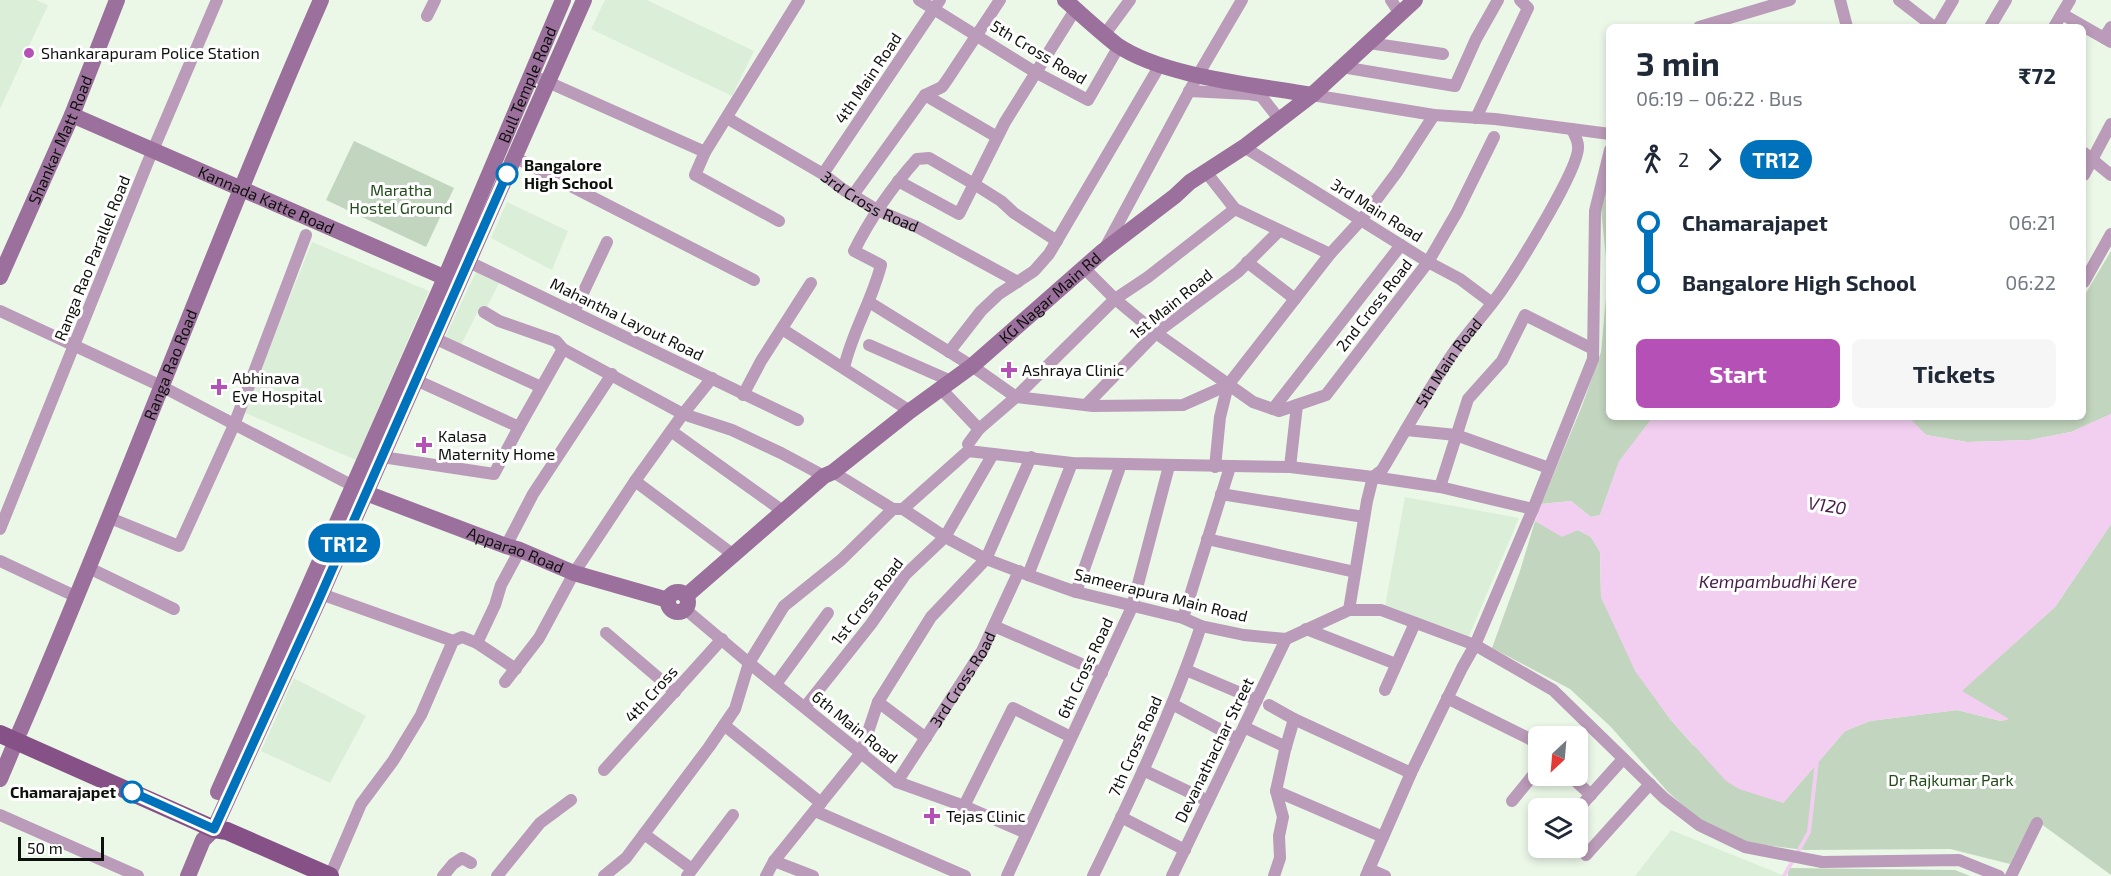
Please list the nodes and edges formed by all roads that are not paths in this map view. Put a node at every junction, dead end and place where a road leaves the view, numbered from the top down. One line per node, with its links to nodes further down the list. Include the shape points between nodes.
1 (117, 0): 50 (street, Shankar Matt Road)
2 (217, 0): 61 (street, Ranga Rao Parallel Road)
3 (321, 0): 71 (street, Ranga Rao Road)
4 (435, 0): 25 (street)
5 (563, 0): 44 (street, Bull Temple Road)
6 (584, 0): 46 (street, Bull Temple Road)
7 (799, 0): 52 (street)
8 (919, 0): 22 (street, 5th Cross Road)
9 (1000, 0): 36 (street)
10 (1130, 0): 35 (street)
11 (1242, 0): 45 (street)
12 (1415, 0): 23 (street, KG Nagar Main Rd)
13 (1498, 0): 42 (street, via 1455,86)
14 (1520, 0): 53 (street, via 1528,8)
15 (1790, 0): 26 (street)
16 (1840, 0): 27 (street)
17 (1899, 0): 28 (street)
18 (1953, 0): 29 (street)
19 (2006, 0): 30 (street)
20 (2070, 0): 24 (street)
21 (1072, 4): 35 (street); 43 (street)
22 (937, 5): 36 (street, 5th Cross Road); 67 (street, 4th Main Road)
23 (1396, 7): 38 (street, KG Nagar Main Rd)
24 (2062, 14): 31 (street); 32 (street)
25 (428, 16)
26 (1709, 24)
27 (1846, 24)
28 (1931, 24)
29 (1937, 24)
30 (1992, 24)
31 (2056, 24)
32 (2079, 24)
33 (2111, 27): 37 (street)
34 (2086, 28): 37 (street)
35 (1105, 34): 39 (street)
36 (977, 35): 43 (street, 5th Cross Road); 48 (street, via 942,87)
37 (2107, 40)
38 (1369, 43): 40 (street); 42 (street, KG Nagar Main Rd)
39 (1119, 46): 41 (street); 43 (street, 5th Cross Road, via 1088,100)
40 (1443, 54)
41 (1160, 65): 45 (street); 80 (street)
42 (1342, 67): 49 (street, KG Nagar Main Rd)
43 (1035, 72): 58 (street)
44 (532, 75): 46 (street); 92 (street, Bull Temple Road)
45 (1198, 75): 47 (street); 49 (street)
46 (548, 82): 62 (street); 63 (street, Bull Temple Road)
47 (1190, 91): 54 (street, via 1261,96); 83 (street)
48 (925, 94): 58 (street); 72 (street)
49 (1312, 95): 51 (street); 54 (street, KG Nagar Main Rd)
50 (72, 115): 61 (street, Kannada Katte Road); 89 (street, Shankar Matt Road)
51 (1434, 115): 53 (street); 75 (street)
52 (727, 118): 62 (street); 67 (street, 3rd Cross Road)
53 (1476, 118): 56 (street)
54 (1279, 119): 60 (street, KG Nagar Main Rd)
55 (2111, 124): 64 (street)
56 (1572, 129): 57 (street); 98 (street, 5th Main Road, via 1579,147 1572,172)
57 (1606, 133)
58 (997, 137): 70 (street)
59 (1494, 137): 87 (street, 2nd Cross Road)
60 (1244, 147): 66 (street, KG Nagar Main Rd); 75 (street, 3rd Main Road)
61 (153, 150): 71 (street, Kannada Katte Road); 105 (street, Ranga Rao Parallel Road)
62 (705, 152): 76 (street, via 695,176)
63 (514, 157): 85 (street, Bull Temple Road); 91 (street)
64 (2088, 157): 68 (street)
65 (1606, 166): 108 (street, via 1595,211)
66 (1206, 172): 73 (street); 83 (street, KG Nagar Main Rd)
67 (823, 174): 72 (street, 3rd Cross Road)
68 (2111, 175)
69 (898, 181): 70 (street, via 917,159 929,158); 70 (street, via 959,214); 74 (street)
70 (974, 184): 80 (street)
71 (240, 188): 92 (street, Kannada Katte Road); 117 (street, Ranga Rao Road)
72 (853, 195): 74 (street, 3rd Cross Road)
73 (1235, 209): 77 (street); 95 (street)
74 (877, 210): 93 (street, 3rd Cross Road, via 917,227); 97 (street, via 854,251 881,265)
75 (1362, 219): 82 (street, 3rd Main Road); 84 (street)
76 (779, 220)
77 (1279, 231): 84 (street); 86 (street, 1st Main Road)
78 (2111, 234): 90 (street)
79 (306, 235): 127 (street)
80 (1057, 241): 93 (street, via 1034,271)
81 (607, 242): 101 (street)
82 (1401, 244): 87 (street, 3rd Main Road); 123 (street)
83 (1103, 251): 88 (street, KG Nagar Main Rd)
84 (1330, 254): 96 (street)
85 (469, 262): 92 (street, Bull Temple Road); 101 (street, Mahantha Layout Road)
86 (1247, 262): 96 (street); 103 (street, 1st Main Road)
87 (1428, 262): 98 (street, 3rd Main Road); 122 (street, 2nd Cross Road, via 1326,395)
88 (1084, 268): 95 (street); 110 (street, KG Nagar Main Rd)
89 (0, 277)
90 (2086, 278)
91 (754, 280)
92 (452, 281): 104 (street, Bull Temple Road); 148 (street, Bull Temple Road)
93 (1018, 282): 109 (street, via 981,311)
94 (811, 283): 102 (street)
95 (1115, 299): 103 (street); 120 (street)
96 (1295, 299): 116 (street)
97 (869, 302): 109 (street); 111 (street, via 854,332)
98 (1492, 303): 130 (street, 5th Main Road, via 1453,353)
99 (0, 311): 105 (street)
100 (484, 312): 107 (street, Sameerapura Main Road, via 556,342)
101 (574, 312): 113 (street, Mahantha Layout Road)
102 (782, 329): 111 (street); 119 (street)
103 (1156, 333): 116 (street); 121 (street, 1st Main Road)
104 (434, 338): 114 (street, Bull Temple Road); 118 (street)
105 (75, 344): 117 (street); 155 (street, Ranga Rao Parallel Road)
106 (869, 345): 115 (street)
107 (562, 349): 112 (street, Sameerapura Main Road); 118 (street)
108 (1593, 349): 132 (street, via 1525,315 1502,361 1468,399); 143 (street, via 1593,359)
109 (949, 352): 110 (street)
110 (972, 366): 115 (street, KG Nagar Main Rd); 120 (street)
111 (844, 368): 124 (street)
112 (612, 374): 125 (street, Sameerapura Main Road); 158 (street, via 533,494)
113 (712, 378): 119 (street, Mahantha Layout Road); 125 (street)
114 (416, 380): 128 (street); 135 (street, Bull Temple Road)
115 (946, 385): 124 (street, KG Nagar Main Rd); 129 (street)
116 (1228, 385): 121 (street, via 1183,405); 123 (street, via 1253,402); 140 (street)
117 (162, 386): 127 (street); 154 (street, Ranga Rao Road)
118 (541, 387): 128 (street)
119 (743, 394): 126 (street, Mahantha Layout Road)
120 (1016, 397): 121 (street); 129 (street)
121 (1086, 405)
122 (1297, 405): 123 (street, 2nd Cross Road); 142 (street)
123 (1273, 409)
124 (910, 411): 144 (street, KG Nagar Main Rd)
125 (683, 414): 131 (street); 144 (street, Sameerapura Main Road, via 732,430)
126 (798, 420)
127 (234, 425): 148 (street); 154 (street, via 179,546)
128 (519, 427): 135 (street, via 494,474)
129 (979, 429): 133 (street)
130 (1406, 430): 132 (street); 145 (street, 5th Main Road, via 1382,470)
131 (670, 431): 146 (street); 152 (street)
132 (1456, 435): 143 (street); 147 (street)
133 (968, 444)
134 (993, 454): 136 (street); 150 (street, via 968,451); 156 (street, 1st Cross Road)
135 (382, 457): 148 (street, Bull Temple Road)
136 (1031, 457): 137 (street); 160 (street)
137 (1072, 463): 138 (street); 165 (street, 3rd Cross Road)
138 (1121, 464): 139 (street); 166 (street)
139 (1169, 466): 140 (street); 170 (street, 6th Cross Road)
140 (1215, 466): 141 (street)
141 (1230, 467): 142 (street); 149 (street)
142 (1290, 467): 145 (street)
143 (1549, 468): 151 (street)
144 (828, 474): 150 (street, Sameerapura Main Road); 152 (street, KG Nagar Main Rd)
145 (1373, 477): 147 (street); 153 (street, 5th Main Road)
146 (635, 481): 159 (street); 164 (street)
147 (1440, 487): 151 (street)
148 (360, 490): 158 (street, Apparao Road); 167 (street, Bull Temple Road); 231 (street, Bull Temple Road)
149 (1221, 494): 153 (street); 157 (street)
150 (898, 509): 156 (street, Sameerapura Main Road); 185 (street, via 784,606)
151 (1533, 509): 184 (street)
152 (784, 512): 159 (street, KG Nagar Main Rd)
153 (1364, 517): 163 (street, 5th Main Road)
154 (110, 518): 162 (street, Ranga Rao Road)
155 (0, 530)
156 (945, 537): 160 (street, Sameerapura Main Road); 199 (street, 1st Cross Road, via 905,575)
157 (1208, 538): 163 (street); 174 (street)
158 (513, 548): 164 (street, Apparao Road); 183 (street, via 495,605)
159 (735, 556): 169 (street, KG Nagar Main Rd)
160 (986, 559): 165 (street, Sameerapura Main Road); 196 (street, via 931,617)
161 (0, 561): 168 (street)
162 (89, 568): 168 (street, Ranga Rao Road); 171 (street)
163 (1355, 572): 172 (street, 5th Main Road)
164 (574, 573): 169 (street, Apparao Road, via 668,600 677,592); 187 (street, via 539,638)
165 (1023, 573): 166 (street, Sameerapura Main Road); 176 (street, 3rd Cross Road)
166 (1076, 592): 170 (street, Sameerapura Main Road)
167 (321, 594): 182 (street); 231 (street, Bull Temple Road)
168 (77, 597): 204 (street, Ranga Rao Road)
169 (685, 603): 180 (street, 6th Main Road)
170 (1132, 606): 174 (street, Sameerapura Main Road); 189 (street, 6th Cross Road)
171 (174, 609)
172 (1349, 610): 175 (street, via 1380,610); 178 (street)
173 (828, 613): 191 (street)
174 (1183, 618): 177 (street, Sameerapura Main Road)
175 (1415, 623): 184 (street); 186 (street)
176 (994, 626): 189 (street); 206 (street, 3rd Cross Road)
177 (1201, 626): 181 (street, Sameerapura Main Road); 188 (street, 7th Cross Road)
178 (1306, 629): 181 (street); 186 (street)
179 (606, 633): 193 (street)
180 (722, 639): 185 (street, 6th Main Road); 193 (street, 4th Cross)
181 (1286, 639): 195 (street, Devanathachar Street)
182 (453, 641): 183 (street, via 462,637); 243 (street, via 421,715 362,804)
183 (477, 644): 187 (street)
184 (1475, 645): 194 (street); 210 (street, via 1553,690)
185 (749, 663): 191 (street, 6th Main Road); 202 (street, via 735,709)
186 (1396, 664): 192 (street)
187 (516, 669): 190 (street)
188 (1186, 670): 195 (street); 197 (street, 7th Cross Road)
189 (1102, 673): 205 (street, 6th Cross Road)
190 (505, 682)
191 (776, 684): 199 (street, 6th Main Road)
192 (1384, 690)
193 (675, 692): 212 (street, 4th Cross)
194 (1447, 698): 207 (street); 213 (street)
195 (1257, 700): 203 (street, Devanathachar Street)
196 (878, 702): 206 (street); 209 (street)
197 (1172, 704): 203 (street); 211 (street, 7th Cross Road)
198 (1269, 705): 200 (street)
199 (805, 707): 209 (street, 6th Main Road)
200 (1294, 719): 208 (street); 213 (street)
201 (0, 722): 204 (main road)
202 (724, 725): 226 (street); 233 (street)
203 (1241, 733): 208 (street); 223 (street, Devanathachar Street)
204 (12, 736): 214 (street, Ranga Rao Road); 231 (main road)
205 (1071, 737): 225 (street, via 1013,708); 232 (street, 6th Cross Road)
206 (926, 738): 216 (street, 3rd Cross Road)
207 (1528, 738)
208 (1286, 747): 219 (street)
209 (861, 753): 216 (street, 6th Main Road); 226 (street)
210 (1623, 759): 217 (street); 220 (street)
211 (1143, 770): 223 (street); 229 (street, 7th Cross Road)
212 (604, 771)
213 (1411, 772): 234 (street)
214 (0, 779)
215 (1528, 781): 224 (street)
216 (897, 782): 225 (street, 6th Main Road)
217 (1650, 784): 236 (street); 255 (street, via 1699,825 1745,847 1822,862 1959,860)
218 (1581, 786): 220 (street)
219 (1276, 790): 234 (street); 253 (street, via 1283,817 1280,858)
220 (1591, 795): 221 (street)
221 (1588, 798)
222 (571, 800): 245 (street, via 540,824)
223 (1208, 801): 235 (street, Devanathachar Street)
224 (1512, 801)
225 (964, 806): 232 (street, 6th Main Road)
226 (818, 807): 237 (street); 249 (street)
227 (0, 815): 241 (street)
228 (733, 815): 240 (street)
229 (1121, 817): 235 (street); 251 (street, 7th Cross Road)
230 (2037, 823): 256 (street)
231 (212, 827): 242 (street); 243 (main road)
232 (1026, 833): 250 (street, 6th Cross Road)
233 (644, 834): 240 (street); 246 (street, via 626,858)
234 (1383, 837): 239 (street)
235 (1185, 850): 252 (street, Devanathachar Street)
236 (1588, 853)
237 (774, 861): 247 (street); 248 (street)
238 (471, 863): 244 (street, via 462,858)
239 (1368, 872): 254 (street)
240 (689, 873)
241 (138, 876)
242 (188, 876)
243 (330, 876)
244 (442, 876)
245 (497, 876)
246 (604, 876)
247 (766, 876)
248 (813, 876)
249 (965, 876)
250 (1007, 876)
251 (1094, 876)
252 (1172, 876)
253 (1274, 876)
254 (1385, 876)
255 (1999, 876)
256 (2011, 876)

